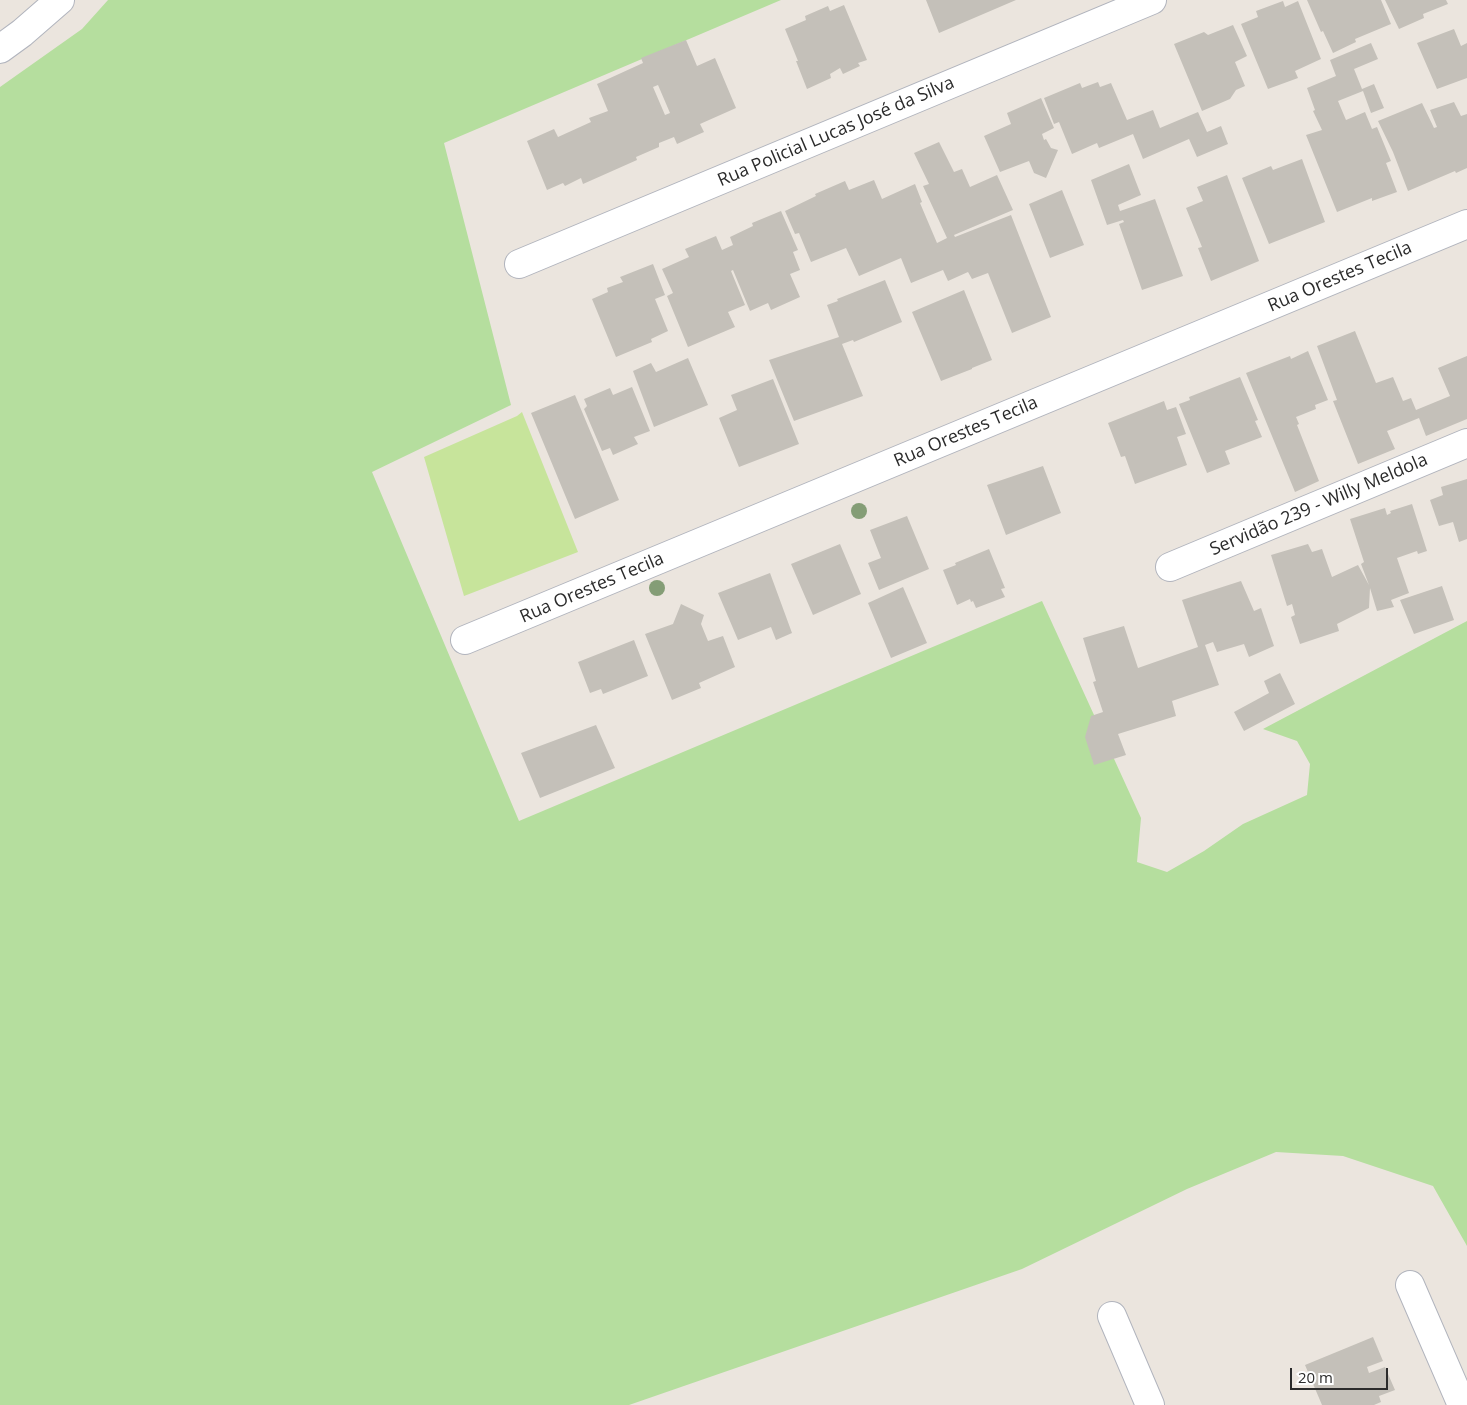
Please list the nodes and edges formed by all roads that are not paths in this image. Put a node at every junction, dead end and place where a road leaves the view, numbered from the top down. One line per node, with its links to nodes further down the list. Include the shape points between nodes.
1 (60, 0): 3 (street)
2 (1152, 0): 5 (street, Rua Policial Lucas José da Silva)
3 (0, 49)
4 (1467, 224): 8 (street, Rua Orestes Tecila)
5 (519, 264)
6 (1467, 444): 7 (street, Servidão 239 - Willy Meldola)
7 (1170, 566)
8 (466, 640)
9 (1410, 1284): 12 (street)
10 (1112, 1316): 11 (street)
11 (1150, 1405)
12 (1462, 1405)

